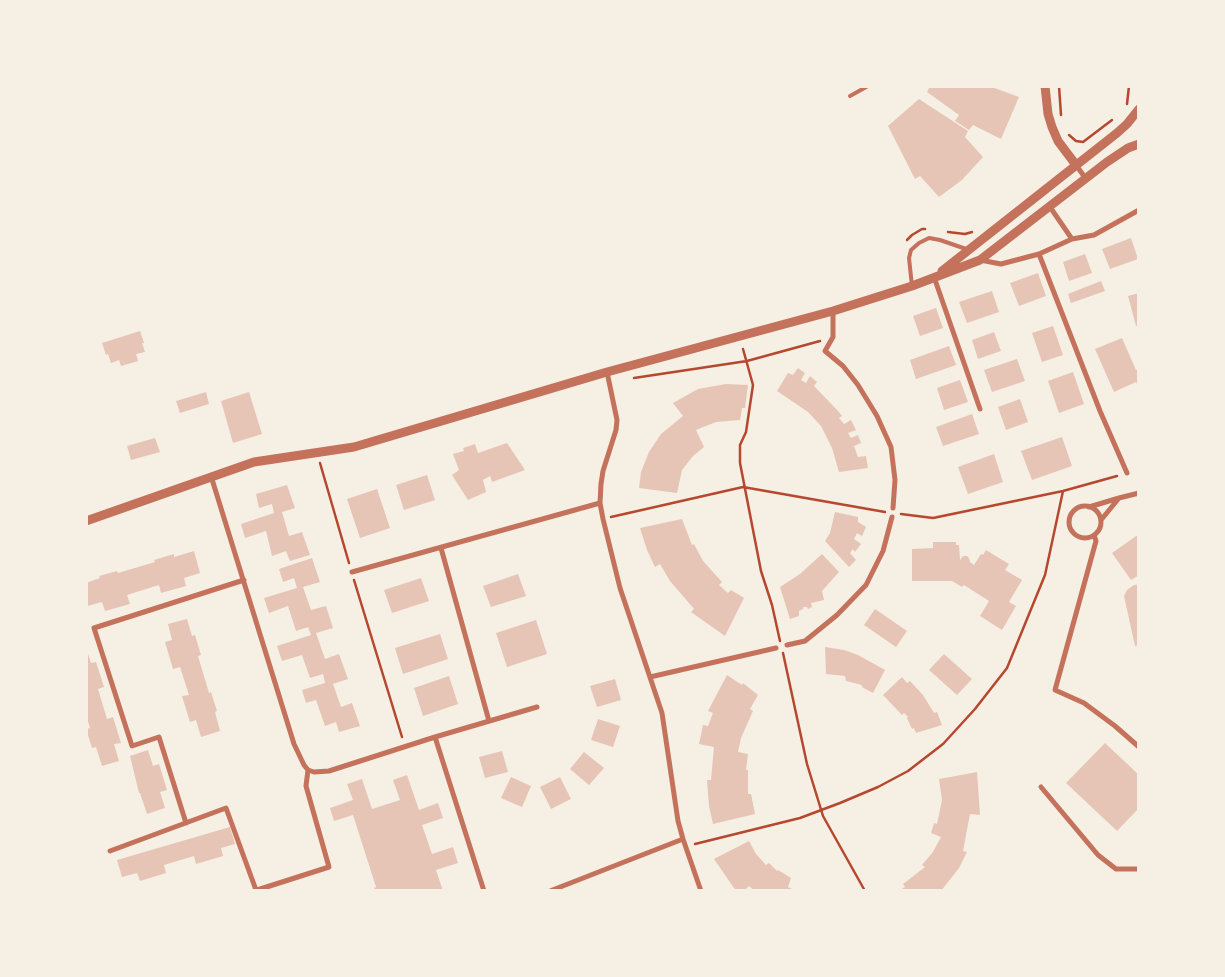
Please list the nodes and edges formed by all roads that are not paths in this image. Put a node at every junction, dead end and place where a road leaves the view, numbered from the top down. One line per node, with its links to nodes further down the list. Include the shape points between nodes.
1 (868, 86): 3 (lane)
2 (1045, 86): 6 (street, via 1052,127 1058,141)
3 (850, 96)
4 (1139, 109): 6 (street, via 1117,133)
5 (1139, 144): 7 (street, via 1128,148)
6 (1076, 164): 7 (street); 11 (street)
7 (1086, 178): 8 (street)
8 (1050, 207): 10 (street); 13 (street)
9 (1139, 210): 10 (street, via 1094,235)
10 (1072, 239): 12 (street)
11 (970, 250): 14 (street); 15 (lane, via 928,238 919,243 911,250 909,258)
12 (1039, 254): 13 (street, via 1002,264); 19 (street)
13 (980, 260): 14 (street)
14 (934, 277): 15 (street); 18 (street)
15 (912, 286): 16 (street)
16 (833, 310): 17 (street); 31 (street, via 833,337 825,350 858,385 891,447 895,480 892,513 883,551 866,585 837,616 805,641)
17 (607, 372): 20 (street, via 354,447 254,462); 23 (street, via 617,420 603,471)
18 (980, 409)
19 (1127, 473)
20 (211, 476): 26 (street); 30 (street)
21 (1139, 493): 22 (street)
22 (1120, 498): 24 (street); 25 (street)
23 (600, 503): 28 (street); 33 (street, via 620,588)
24 (1089, 507): 25 (street); 27 (street, via 1082,506 1072,513 1070,525 1076,535 1089,538)
25 (1101, 520): 27 (street)
26 (86, 521)
27 (1094, 535): 37 (street, via 1096,541 1055,690 1084,703)
28 (441, 548): 29 (street); 35 (street)
29 (352, 572)
30 (244, 580): 38 (street, via 298,757); 40 (street, via 94,628 132,746 158,737)
31 (787, 646)
32 (776, 648): 33 (street)
33 (650, 677): 41 (street, via 662,714)
34 (537, 707): 35 (street)
35 (489, 721): 36 (street)
36 (435, 737): 38 (street, via 329,771); 45 (street)
37 (1139, 747)
38 (308, 770): 44 (street, via 306,786 329,867)
39 (1041, 787): 43 (street, via 1098,855 1116,869)
40 (186, 823): 42 (street); 44 (street, via 226,808)
41 (683, 839): 46 (street); 47 (street)
42 (110, 851)
43 (1139, 869)
44 (255, 891)
45 (484, 891)
46 (550, 891)
47 (701, 891)

